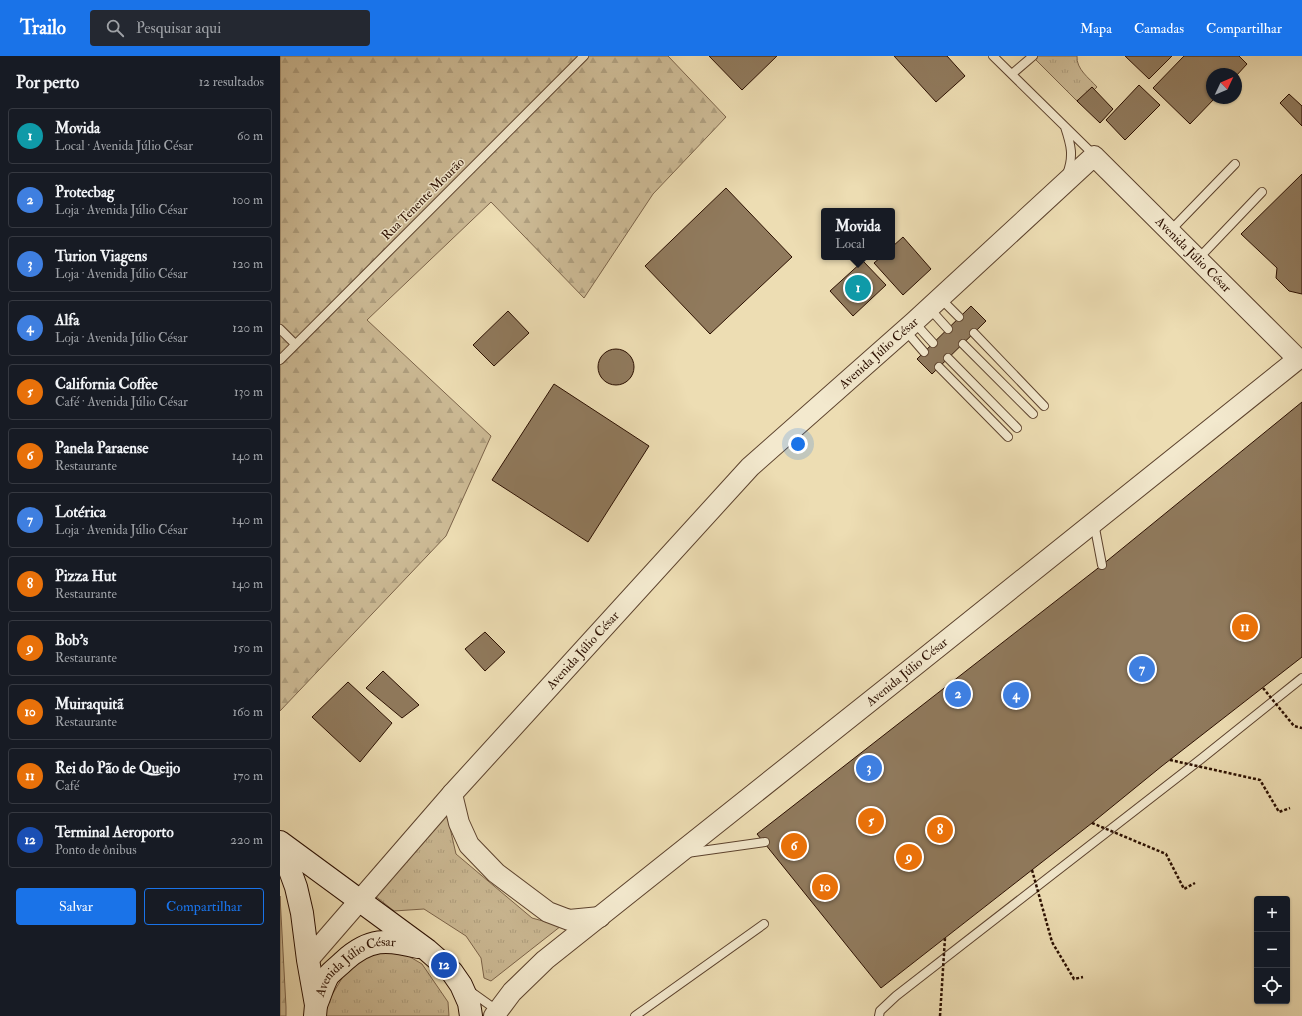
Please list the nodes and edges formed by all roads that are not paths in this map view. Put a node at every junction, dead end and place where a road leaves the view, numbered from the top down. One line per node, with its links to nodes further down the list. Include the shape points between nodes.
1 (584, 56): 19 (lane, Rua Tenente Mourão)
2 (994, 56): 4 (lane)
3 (1033, 56): 4 (lane)
4 (1012, 74): 5 (lane)
5 (1064, 125): 6 (lane); 8 (lane, via 1072,153)
6 (1094, 156): 8 (street, Avenida Júlio César); 10 (street, Avenida Júlio César)
7 (1235, 164): 10 (lane)
8 (1064, 184): 12 (street, Avenida Júlio César)
9 (1262, 192): 11 (lane)
10 (1170, 232): 11 (street, Avenida Júlio César)
11 (1198, 259): 24 (street, Avenida Júlio César)
12 (934, 303): 13 (lane); 14 (street, Avenida Júlio César); 16 (lane)
13 (959, 317)
14 (909, 325): 18 (lane); 21 (lane); 33 (street, Avenida Júlio César, via 750,466)
15 (280, 329): 19 (lane)
16 (948, 329)
17 (974, 333): 26 (lane)
18 (933, 343)
19 (295, 344): 23 (lane, Rua Tenente Mourão)
20 (963, 344): 27 (lane)
21 (924, 352)
22 (948, 358): 28 (lane)
23 (280, 360)
24 (1301, 361): 30 (street, Avenida Júlio César)
25 (939, 367): 29 (lane)
26 (1044, 406)
27 (1033, 414)
28 (1017, 428)
29 (1008, 437)
30 (1094, 522): 31 (lane); 36 (street, Avenida Júlio César)
31 (1102, 565)
32 (1302, 678): 47 (lane, via 896,996 880,1011)
33 (452, 794): 37 (street, Avenida Júlio César); 38 (street, via 469,845 496,873 548,912 569,920)
34 (764, 842): 36 (lane)
35 (280, 843): 37 (main road); 41 (main road, Avenida Júlio César, via 296,887 306,935)
36 (676, 854): 38 (street, Avenida Júlio César)
37 (359, 900): 40 (main road, Avenida Júlio César); 41 (street, Avenida Júlio César)
38 (600, 917): 44 (street, Avenida Júlio César, via 545,960 512,992)
39 (764, 924): 46 (lane)
40 (427, 950): 42 (main road, Avenida Júlio César, via 452,972); 43 (main road, Avenida Júlio César, via 400,942 384,941 369,944 351,954 328,976)
41 (308, 960): 43 (main road, Avenida Júlio César)
42 (461, 985): 44 (lane); 45 (main road, Avenida Júlio César)
43 (315, 1010)
44 (499, 1014)
45 (472, 1016)
46 (635, 1016)
47 (879, 1016)

